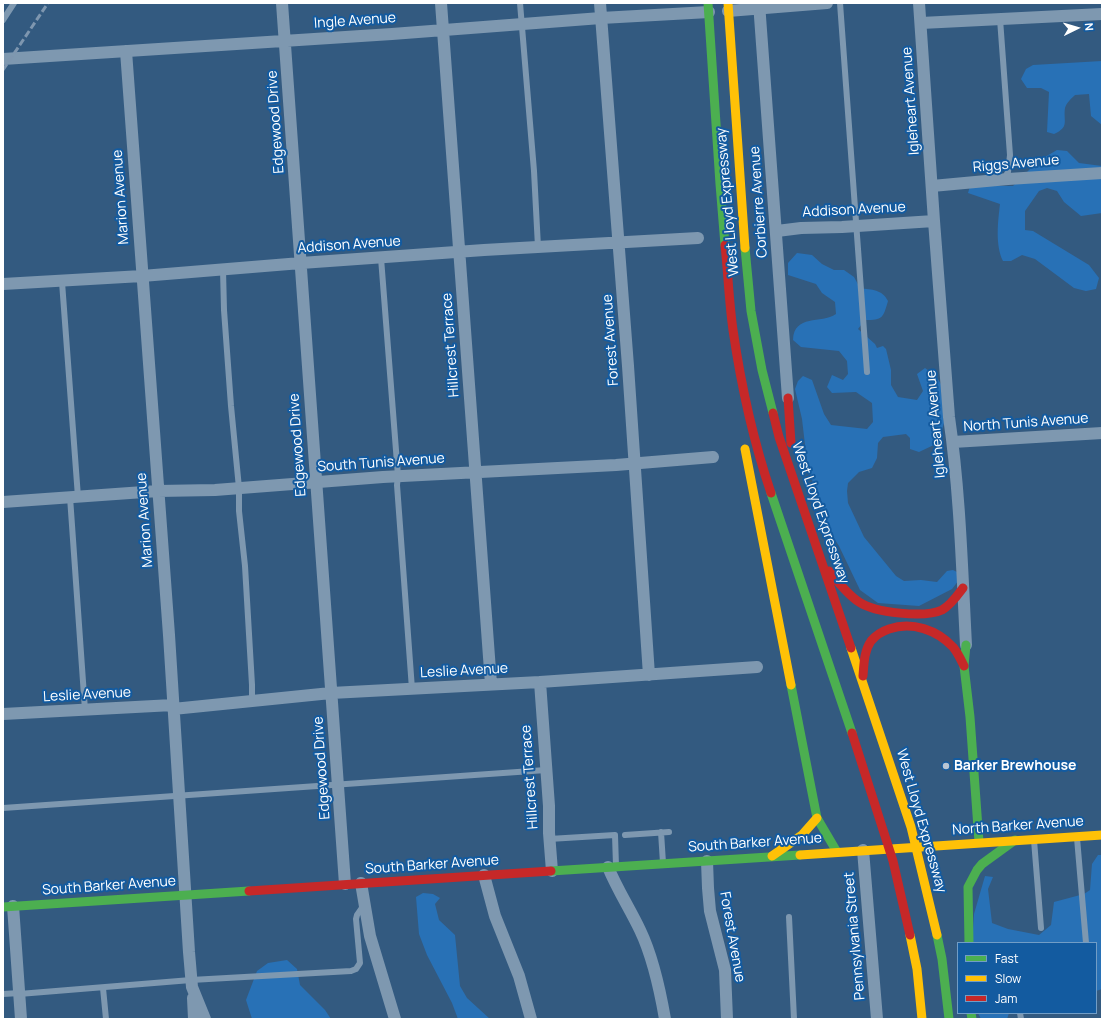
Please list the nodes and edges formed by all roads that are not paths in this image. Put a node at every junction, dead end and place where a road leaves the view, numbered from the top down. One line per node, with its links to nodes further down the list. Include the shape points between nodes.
1 (14, 3): 14 (lane)
2 (282, 3): 19 (street, Edgewood Drive)
3 (441, 3): 18 (street, Hillcrest Terrace)
4 (520, 3): 17 (lane)
5 (600, 3): 13 (street, Forest Avenue)
6 (827, 3): 9 (street)
7 (840, 3): 26 (lane)
8 (919, 3): 16 (street, Igleheart Avenue)
9 (760, 6): 10 (street); 27 (street, Corbierre Avenue)
10 (728, 7): 48 (main road, West Lloyd Expressway, via 751,311 762,370 779,437)
11 (709, 8): 13 (street, Ingle Avenue); 39 (main road, West Lloyd Expressway, via 727,272 733,329)
12 (1102, 14): 15 (street)
13 (601, 18): 17 (street, Ingle Avenue); 29 (street, Forest Avenue)
14 (3, 20)
15 (1000, 20): 16 (street); 23 (lane, via 1010,155 1008,172)
16 (921, 22): 24 (street, Igleheart Avenue)
17 (522, 24): 18 (street, Ingle Avenue); 30 (lane)
18 (443, 30): 19 (street, Ingle Avenue); 31 (street, Hillcrest Terrace)
19 (285, 40): 20 (street, Ingle Avenue); 33 (street, Edgewood Drive)
20 (126, 51): 21 (street, Ingle Avenue); 35 (street, Marion Avenue)
21 (3, 59)
22 (1102, 173): 23 (street, Riggs Avenue)
23 (1004, 179): 24 (street, Riggs Avenue)
24 (932, 186): 25 (street, Igleheart Avenue)
25 (934, 221): 26 (street, Addison Avenue); 42 (street, Igleheart Avenue)
26 (857, 226): 27 (street, Addison Avenue); 38 (lane)
27 (777, 231): 40 (street, Corbierre Avenue)
28 (698, 238): 29 (street, Addison Avenue)
29 (618, 243): 30 (street, Addison Avenue); 44 (street, Forest Avenue)
30 (538, 247): 31 (street, Addison Avenue)
31 (460, 252): 32 (street, Addison Avenue); 45 (street, Hillcrest Terrace)
32 (381, 258): 33 (street, Addison Avenue); 46 (lane)
33 (301, 263): 34 (street, Addison Avenue); 47 (street, Edgewood Drive)
34 (223, 270): 35 (street, Addison Avenue); 49 (lane, via 232,420)
35 (142, 276): 36 (street, Addison Avenue); 50 (street, Marion Avenue)
36 (62, 282): 37 (street, Addison Avenue); 51 (lane)
37 (3, 284)
38 (867, 372)
39 (745, 394): 75 (main road, via 744,447); 116 (main road, West Lloyd Expressway, via 767,481 866,773 893,861 917,970)
40 (788, 398): 48 (main road)
41 (1102, 433): 42 (street, North Tunis Avenue)
42 (953, 442): 54 (street, Igleheart Avenue)
43 (713, 457): 44 (street, South Tunis Avenue)
44 (634, 463): 45 (street, South Tunis Avenue); 61 (street, Forest Avenue)
45 (475, 472): 46 (street, South Tunis Avenue); 64 (street, Hillcrest Terrace)
46 (398, 476): 47 (street, South Tunis Avenue); 65 (lane)
47 (316, 482): 49 (street, South Tunis Avenue); 66 (street, Edgewood Drive)
48 (795, 484): 53 (main road, West Lloyd Expressway)
49 (239, 488): 50 (street, South Tunis Avenue); 67 (lane)
50 (158, 490): 51 (street, South Tunis Avenue); 68 (street, Marion Avenue)
51 (74, 497): 52 (street, South Tunis Avenue); 69 (lane)
52 (3, 502)
53 (824, 566): 55 (main road, via 864,606); 62 (main road, West Lloyd Expressway)
54 (963, 588): 55 (main road, via 946,608 935,613); 58 (street, Igleheart Avenue)
55 (920, 614): 56 (main road)
56 (936, 621)
57 (954, 635): 58 (main road)
58 (966, 644): 59 (main road, Igleheart Avenue)
59 (964, 666): 62 (main road, via 954,648 933,633 917,626 899,625 882,632 870,643); 84 (main road, Igleheart Avenue)
60 (757, 667): 61 (street, Leslie Avenue)
61 (649, 675): 63 (street, Leslie Avenue)
62 (862, 679): 117 (main road, West Lloyd Expressway, via 911,827 942,959)
63 (540, 682): 64 (street, Leslie Avenue); 71 (street, Hillcrest Terrace)
64 (491, 684): 65 (street, Leslie Avenue)
65 (412, 689): 66 (street, Leslie Avenue)
66 (331, 693): 67 (street, Leslie Avenue); 72 (street, Edgewood Drive)
67 (252, 701): 68 (street, Leslie Avenue)
68 (173, 707): 69 (street, Leslie Avenue); 73 (street, Marion Avenue)
69 (85, 710): 70 (street, Leslie Avenue)
70 (3, 714)
71 (546, 770): 72 (lane); 81 (street, Hillcrest Terrace)
72 (338, 784): 73 (lane); 94 (street, Edgewood Drive)
73 (180, 796): 74 (lane); 95 (street, Marion Avenue)
74 (3, 808)
75 (817, 818): 86 (main road); 87 (main road, via 808,831)
76 (661, 832): 77 (lane); 79 (lane); 89 (lane)
77 (669, 832)
78 (1102, 834): 80 (main road, North Barker Avenue)
79 (626, 835)
80 (1077, 836): 82 (main road, North Barker Avenue); 101 (lane)
81 (549, 839): 90 (lane, via 615,835); 91 (street, Hillcrest Terrace)
82 (1034, 839): 83 (main road, North Barker Avenue); 99 (lane)
83 (1015, 840): 84 (main road, North Barker Avenue); 100 (main road, via 982,864 968,887)
84 (979, 842): 85 (main road, North Barker Avenue)
85 (863, 850): 86 (main road, South Barker Avenue); 115 (street, Pennsylvania Street)
86 (836, 852): 87 (main road, South Barker Avenue)
87 (772, 856): 88 (main road, South Barker Avenue)
88 (708, 861): 89 (main road, South Barker Avenue); 113 (street, Forest Avenue, via 710,911 725,970)
89 (663, 864): 90 (main road, South Barker Avenue)
90 (612, 867): 91 (main road, South Barker Avenue); 112 (street, via 647,945)
91 (552, 871): 92 (main road, South Barker Avenue)
92 (484, 875): 93 (main road, South Barker Avenue); 111 (street, via 495,916 519,976)
93 (361, 883): 94 (main road, South Barker Avenue); 96 (street)
94 (345, 884): 95 (main road, South Barker Avenue)
95 (185, 895): 97 (main road, South Barker Avenue); 102 (street, Marion Avenue)
96 (364, 905): 102 (lane, via 356,919 360,958 356,969); 110 (street, via 376,957)
97 (8, 906): 105 (street)
98 (789, 916): 114 (lane)
99 (1041, 928)
100 (969, 942)
101 (1086, 942)
102 (191, 984): 103 (lane); 108 (street, Marion Avenue); 109 (street, Marion Avenue)
103 (103, 988): 105 (lane); 107 (lane)
104 (3, 994): 105 (lane)
105 (20, 994): 106 (street)
106 (21, 1019)
107 (106, 1019)
108 (194, 1019)
109 (205, 1019)
110 (395, 1019)
111 (531, 1019)
112 (665, 1019)
113 (727, 1019)
114 (794, 1019)
115 (877, 1019)
116 (922, 1019)
117 (949, 1019)

